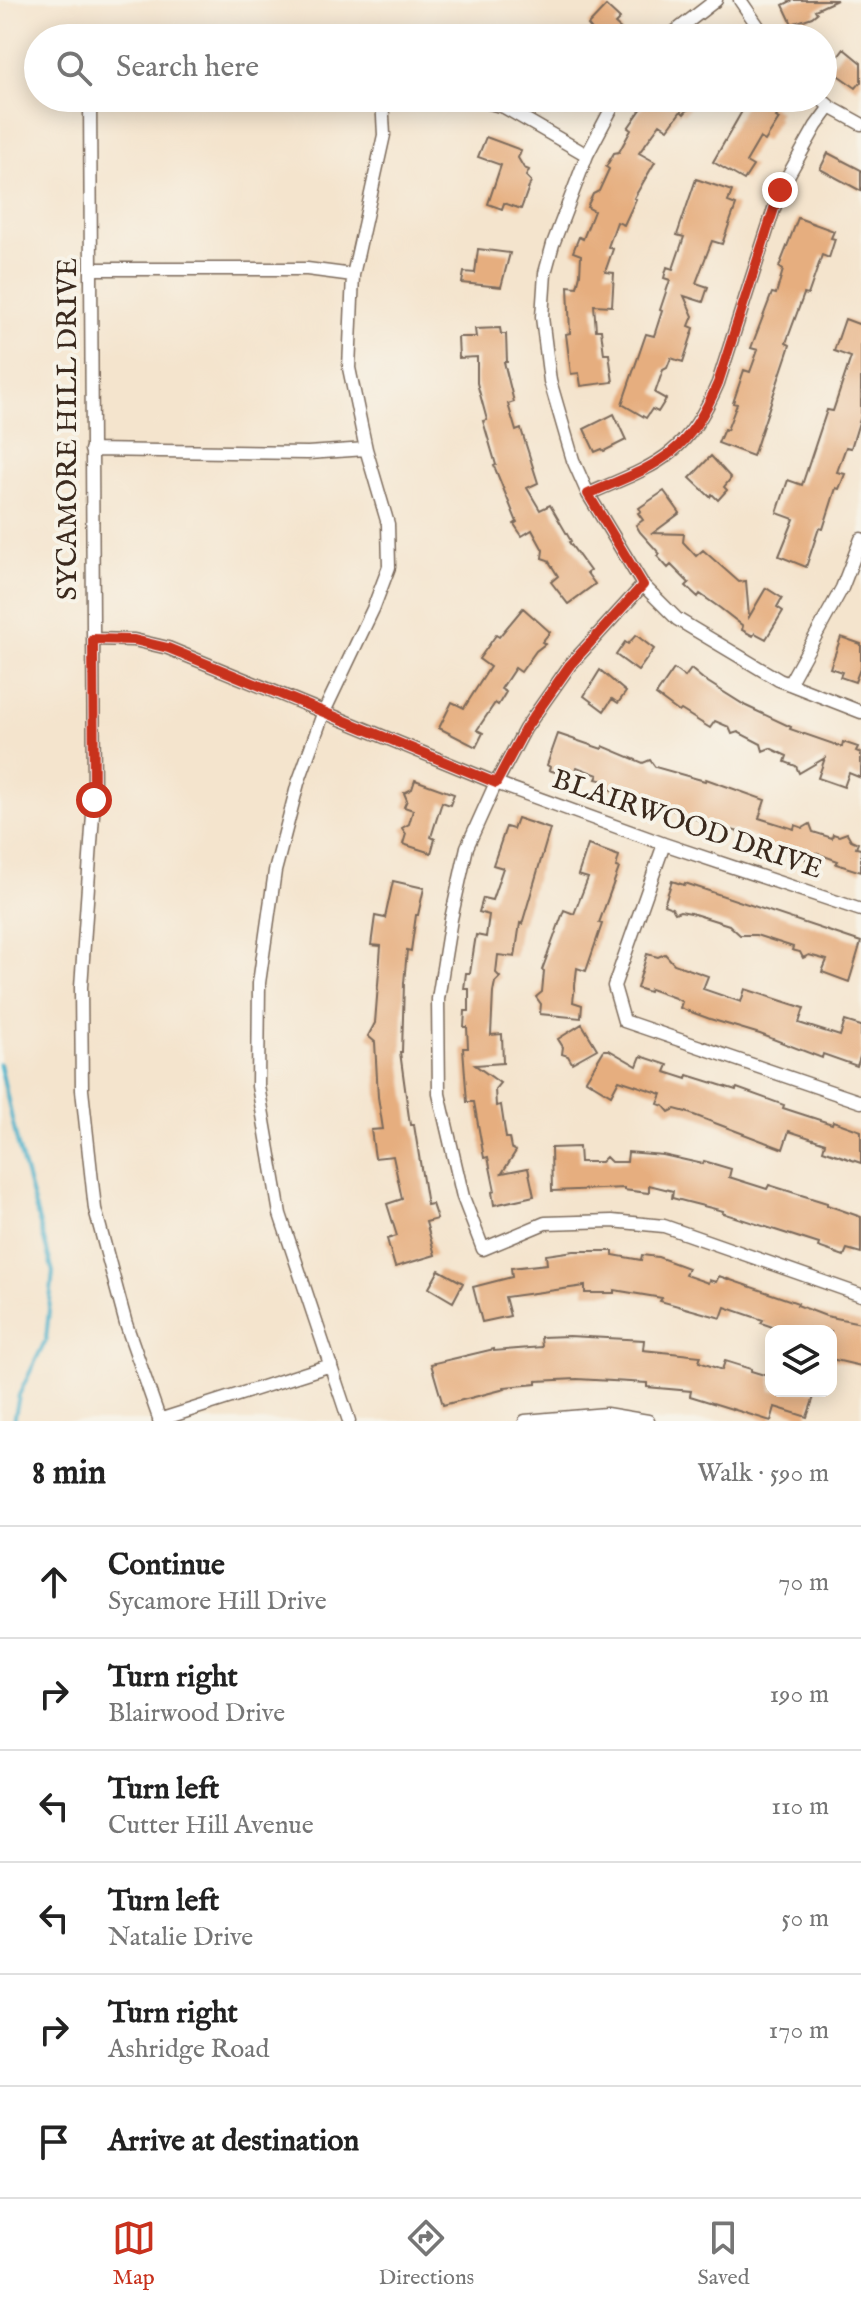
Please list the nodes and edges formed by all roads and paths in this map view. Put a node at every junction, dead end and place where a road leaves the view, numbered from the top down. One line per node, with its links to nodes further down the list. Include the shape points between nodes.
1 (716, 0): 3 (street)
2 (740, 0): 4 (street)
3 (685, 24)
4 (756, 24)
5 (837, 109): 11 (street)
6 (90, 112): 13 (street, SYCAMORE HILL DRIVE)
7 (383, 112): 14 (street, via 384,135)
8 (513, 112): 12 (street)
9 (610, 112): 12 (street)
10 (821, 112): 17 (street, via 780,190 706,411 669,455)
11 (861, 124)
12 (587, 155): 17 (street, via 553,244 542,317 550,381)
13 (91, 269): 14 (street, via 307,269); 16 (street, SYCAMORE HILL DRIVE)
14 (353, 275): 15 (street, via 349,368)
15 (366, 449): 16 (street); 23 (street, via 388,524 389,567)
16 (91, 450): 20 (street, SYCAMORE HILL DRIVE)
17 (588, 494): 19 (street)
18 (861, 539): 21 (street, via 842,588)
19 (643, 585): 21 (street, via 677,619); 24 (street, via 570,665 525,729)
20 (93, 639): 23 (street, BLAIRWOOD DRIVE, via 168,648); 30 (street, SYCAMORE HILL DRIVE, via 94,800 81,987 82,1090 95,1209 126,1324)
21 (789, 684): 22 (street)
22 (861, 712)
23 (323, 714): 24 (street, BLAIRWOOD DRIVE); 29 (street, via 275,871 259,983 258,1086 280,1214)
24 (496, 783): 25 (street, BLAIRWOOD DRIVE); 28 (street, via 467,847 438,999 439,1094 463,1197 483,1249 545,1223 664,1226)
25 (664, 844): 26 (street, BLAIRWOOD DRIVE); 27 (street, via 614,986 624,1021)
26 (861, 910)
27 (861, 1102)
28 (861, 1295)
29 (331, 1365): 30 (street); 31 (street)
30 (160, 1420)
31 (349, 1421)
32 (525, 1421): 33 (street, via 606,1414)
33 (648, 1421)

